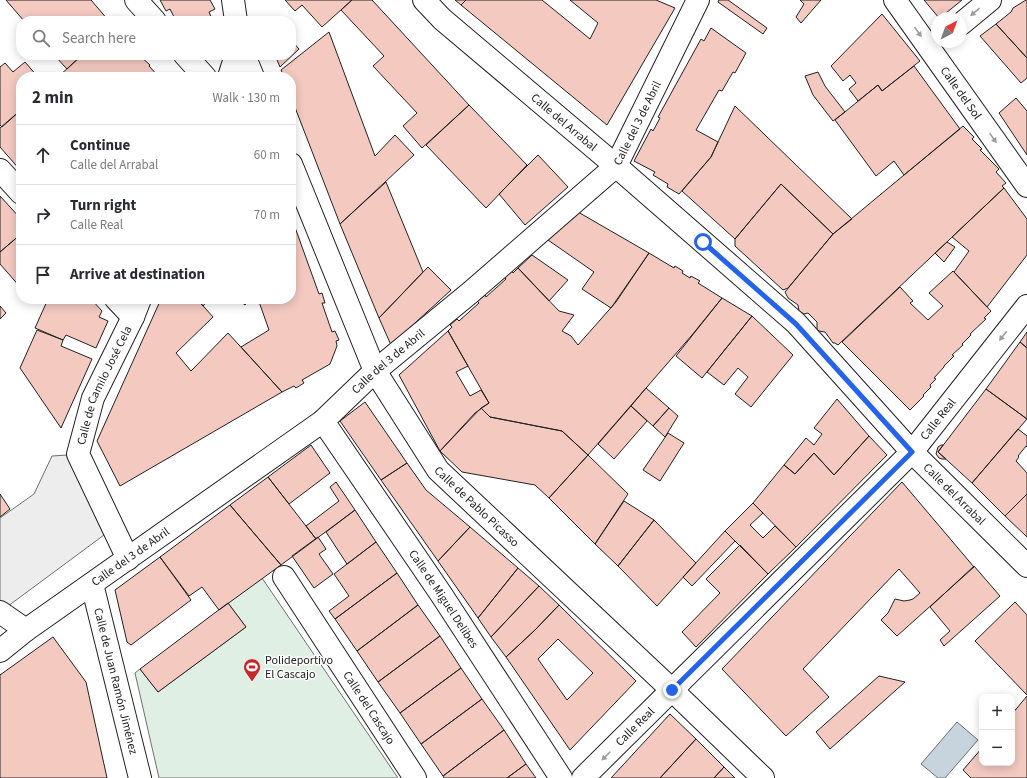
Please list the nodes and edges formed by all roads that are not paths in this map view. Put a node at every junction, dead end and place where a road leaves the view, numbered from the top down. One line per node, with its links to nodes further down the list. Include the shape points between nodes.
1 (136, 0): 7 (street)
2 (233, 0): 8 (street)
3 (424, 0): 18 (street, Calle del Arrabal, via 442,19)
4 (698, 0): 18 (street, Calle del 3 de Abril)
5 (895, 0): 10 (street, Calle del Sol, one-way to 10)
6 (990, 0): 9 (street, one-way to 9)
7 (150, 16)
8 (235, 16)
9 (967, 19)
10 (931, 41)
11 (936, 48): 21 (street, Calle del Sol, one-way to 21)
12 (190, 60): 15 (street)
13 (234, 60): 16 (street)
14 (246, 60): 17 (street)
15 (200, 72)
16 (231, 72)
17 (251, 72)
18 (616, 166): 25 (street, Calle del 3 de Abril); 27 (street, Calle del Arrabal, via 796,324)
19 (0, 170): 22 (street)
20 (296, 176): 25 (street, Calle de Pablo Picasso)
21 (1027, 186)
22 (16, 188)
23 (1027, 306): 27 (street, Calle Real, one-way to 27)
24 (136, 308): 28 (street, Calle de Camilo José Cela, via 93,398 78,454)
25 (375, 371): 26 (street, Calle del 3 de Abril); 35 (street, Calle de Pablo Picasso, via 438,470)
26 (323, 422): 28 (street, Calle del 3 de Abril); 38 (street, Calle de Miguel Delibes, via 441,594)
27 (912, 452): 29 (street, Calle del Arrabal); 35 (street, Calle Real)
28 (128, 559): 31 (street, Calle del 3 de Abril)
29 (1027, 566)
30 (284, 577): 37 (street, Calle del Cascajo)
31 (92, 584): 33 (street, Calle del 3 de Abril); 36 (street, Calle de Juan Ramón Jiménez)
32 (0, 612): 33 (street)
33 (26, 630): 34 (street, Calle del 3 de Abril)
34 (0, 651)
35 (672, 690): 39 (street, Calle Real, one-way to 39); 40 (street, Calle de Pablo Picasso)
36 (140, 778)
37 (415, 778)
38 (561, 778)
39 (584, 778)
40 (763, 778)

